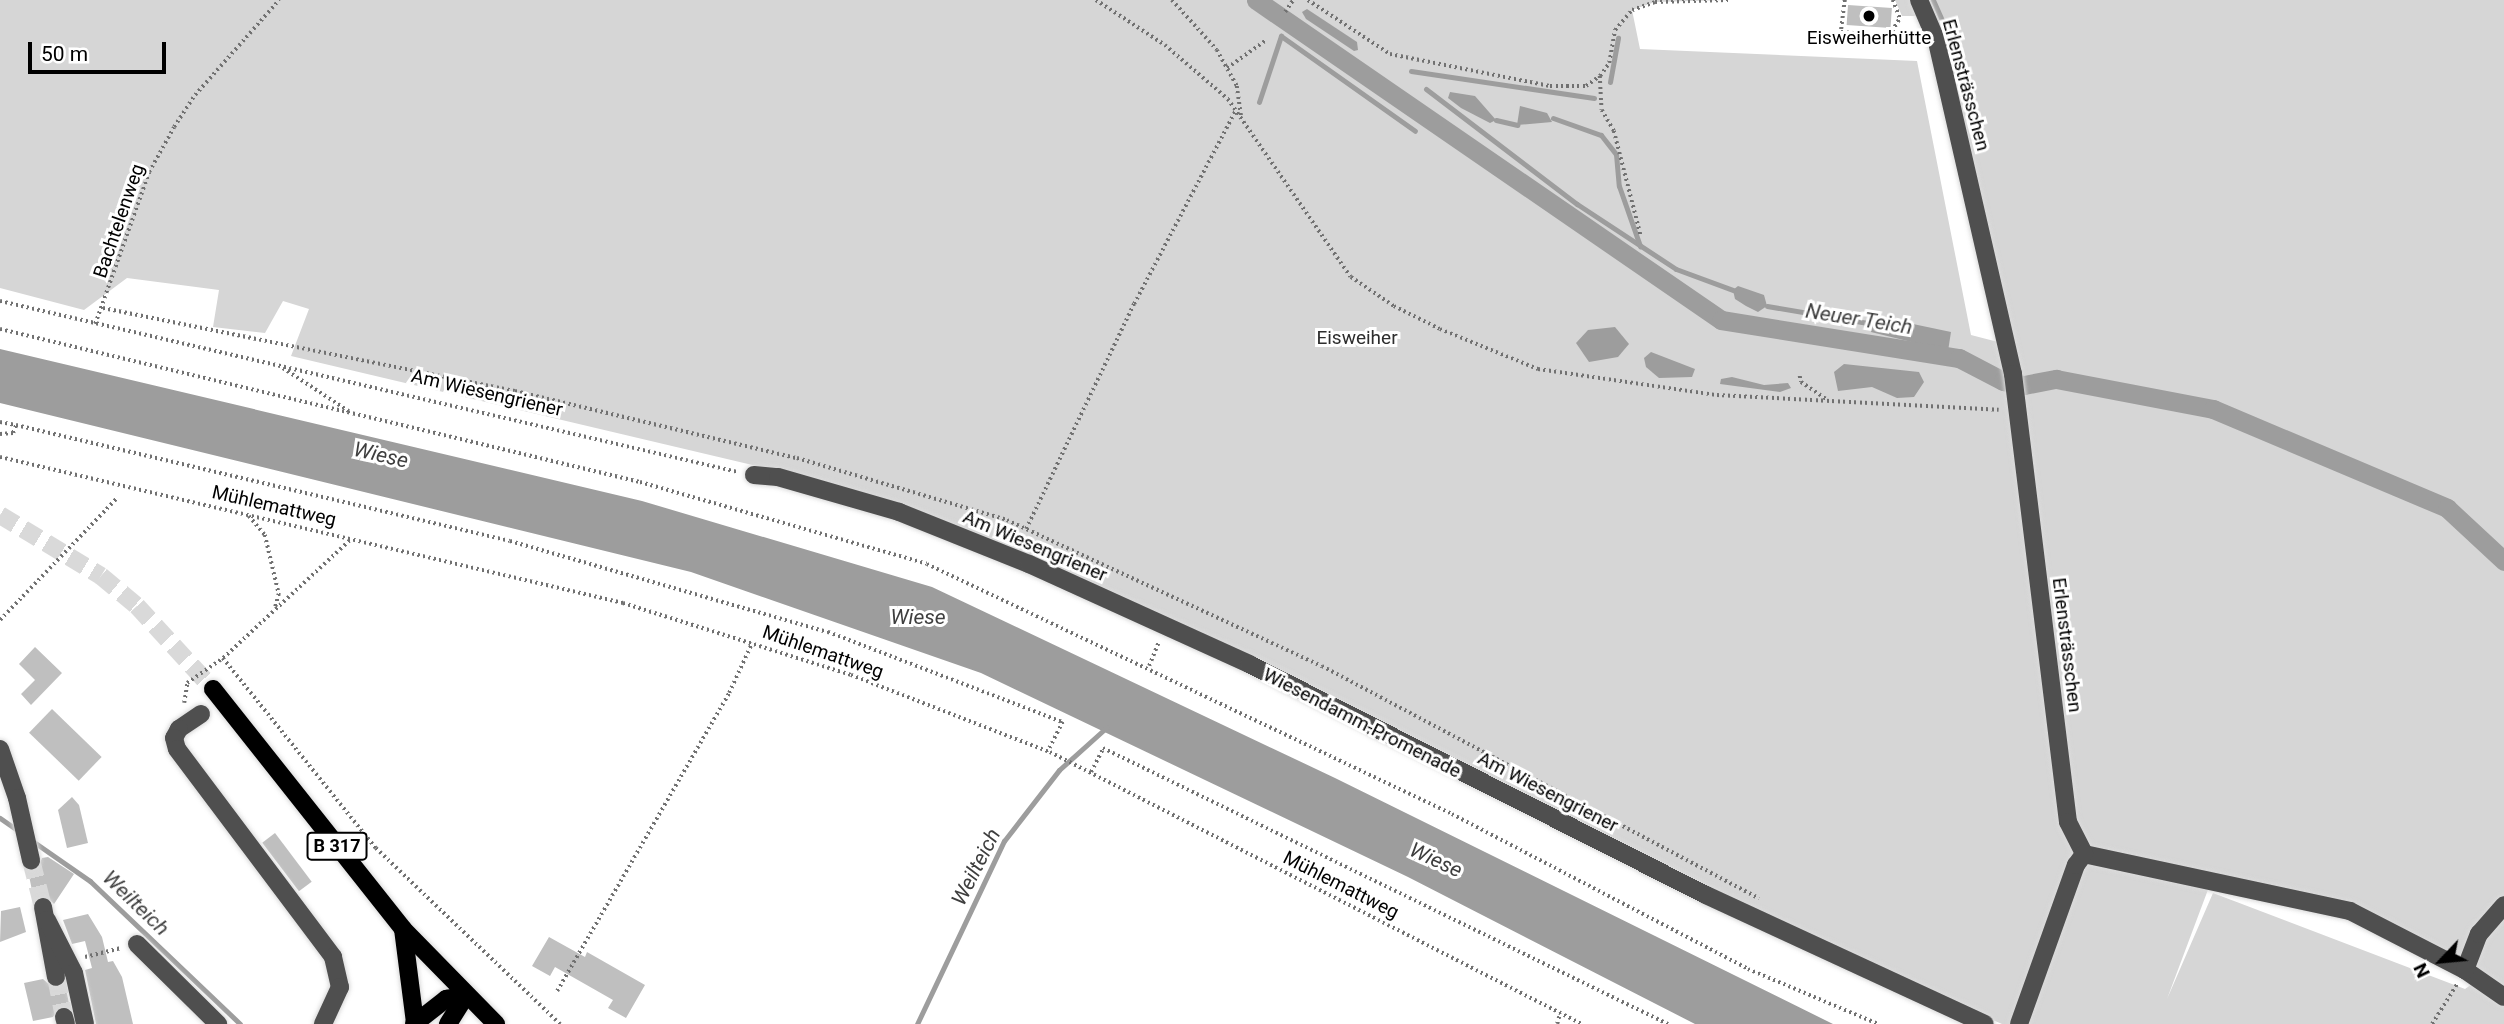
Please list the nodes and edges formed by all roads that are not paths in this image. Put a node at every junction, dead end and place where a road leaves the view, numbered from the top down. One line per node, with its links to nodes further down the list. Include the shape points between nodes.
1 (1919, 0): 7 (street, Erlensträsschen, via 1937,42 2015,391 2068,822)
2 (754, 475): 21 (street, Am Wiesengriener, via 778,477 899,512 1029,564 1249,664 1706,895)
3 (213, 690): 9 (main road, B 317)
4 (201, 714): 17 (street, via 179,729 174,738 177,749 333,957 340,987)
5 (0, 749): 6 (street)
6 (29, 853)
7 (2084, 854): 11 (street, via 2350,911); 22 (street)
8 (2504, 905): 11 (street, via 2479,934)
9 (403, 929): 13 (main road, B 317); 18 (main road)
10 (137, 944): 16 (street)
11 (2465, 970): 14 (street)
12 (56, 977): 15 (street, via 45,913 69,960)
13 (466, 995): 18 (main road, via 446,999); 19 (main road); 20 (main road, B 317)
14 (2504, 997)
15 (85, 1024)
16 (218, 1024)
17 (323, 1024)
18 (415, 1024)
19 (448, 1024)
20 (496, 1024)
21 (1985, 1024)
22 (2018, 1024)

